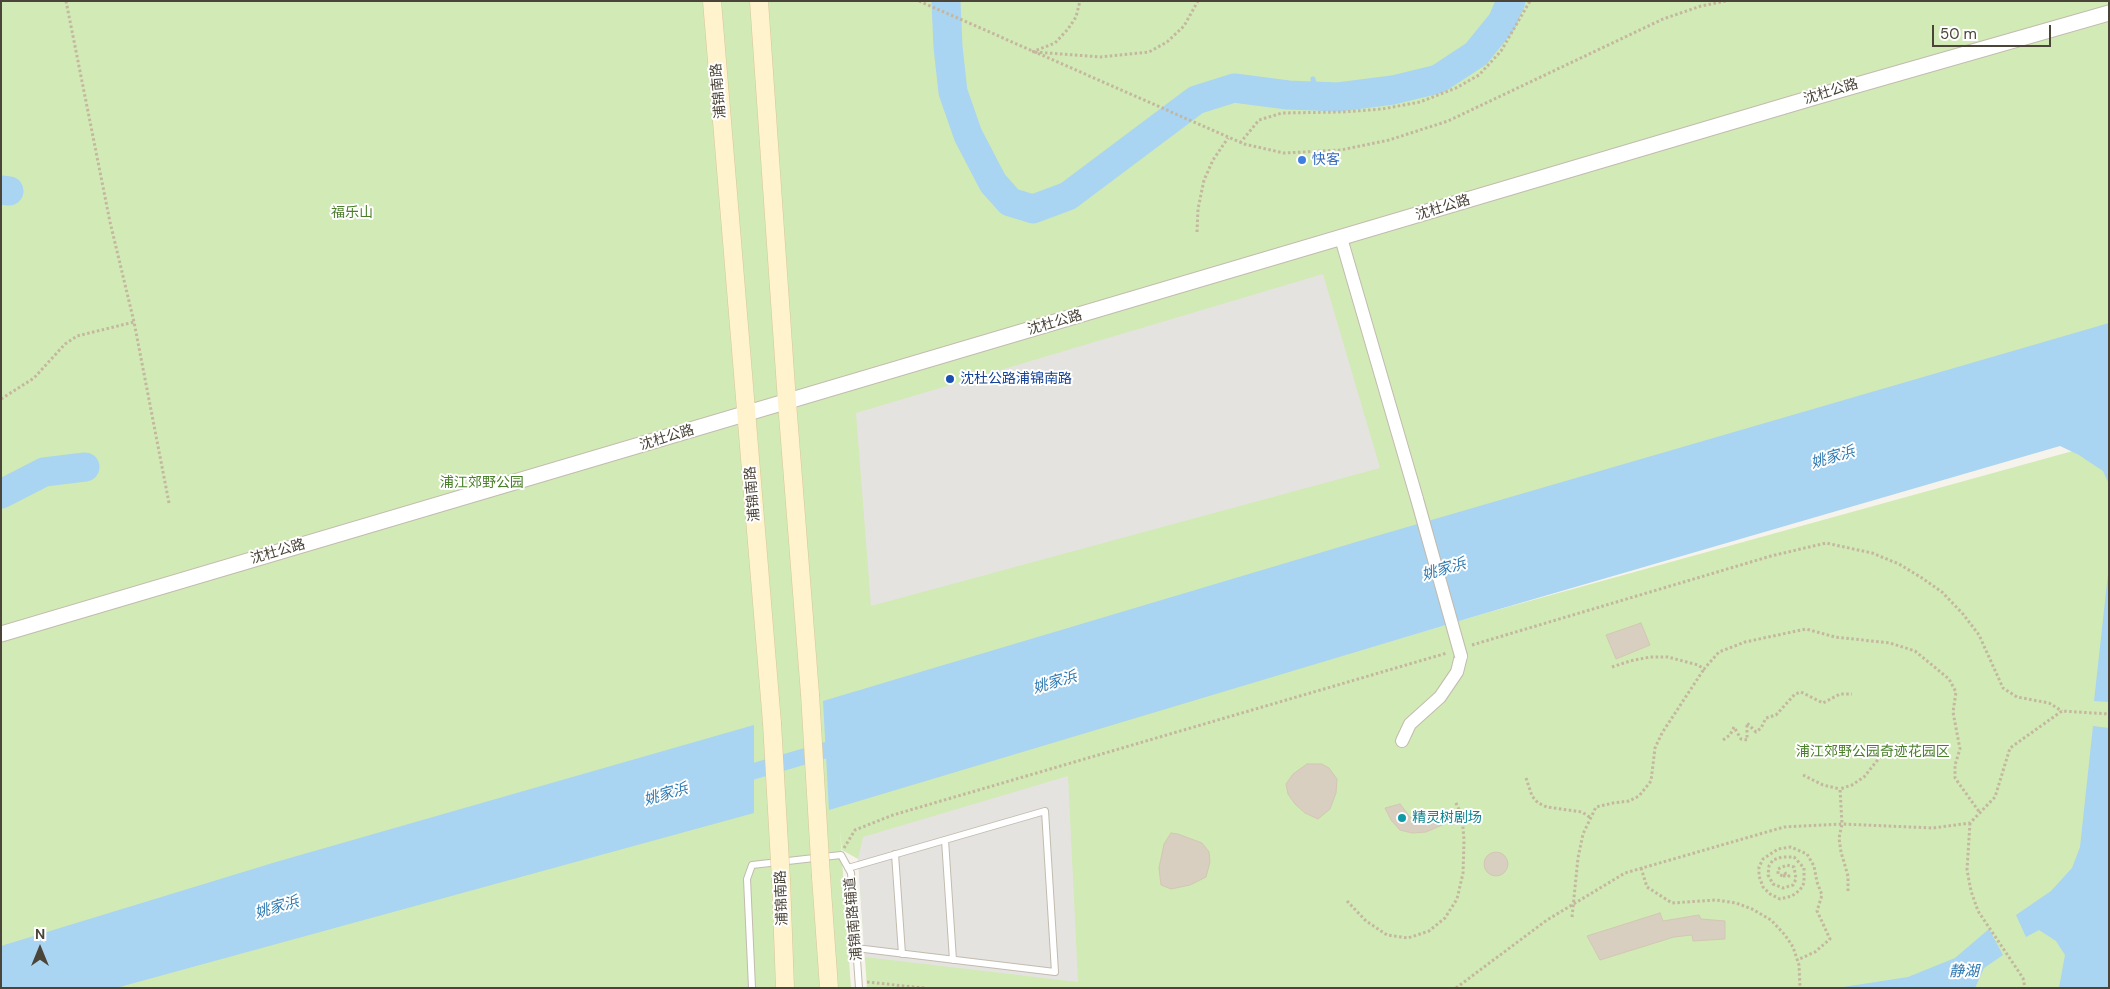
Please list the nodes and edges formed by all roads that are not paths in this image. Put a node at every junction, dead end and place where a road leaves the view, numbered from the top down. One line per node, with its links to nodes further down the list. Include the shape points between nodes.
1 (712, 1): 6 (main road, 浦锦南路)
2 (760, 1): 5 (main road)
3 (2109, 13): 4 (street, 沈杜公路)
4 (1341, 238): 5 (street, 沈杜公路); 8 (street, bridge, via 1461,656 1457,672 1446,689 1410,724)
5 (787, 402): 6 (street, 沈杜公路); 17 (main road, bridge)
6 (746, 414): 7 (street, 沈杜公路); 16 (main road, 浦锦南路, bridge, via 772,723)
7 (1, 634)
8 (1402, 741)
9 (945, 840): 10 (lane); 14 (lane); 14 (lane, via 1044,811 1056,972)
10 (896, 854): 11 (lane); 13 (lane)
11 (848, 868): 12 (lane, 浦锦南路辅道); 15 (lane, 浦锦南路辅道, via 841,855 752,865 747,879)
12 (856, 948): 13 (lane); 18 (lane, 浦锦南路辅道)
13 (902, 954): 14 (lane)
14 (953, 960)
15 (752, 988)
16 (786, 988)
17 (829, 988)
18 (859, 988)

